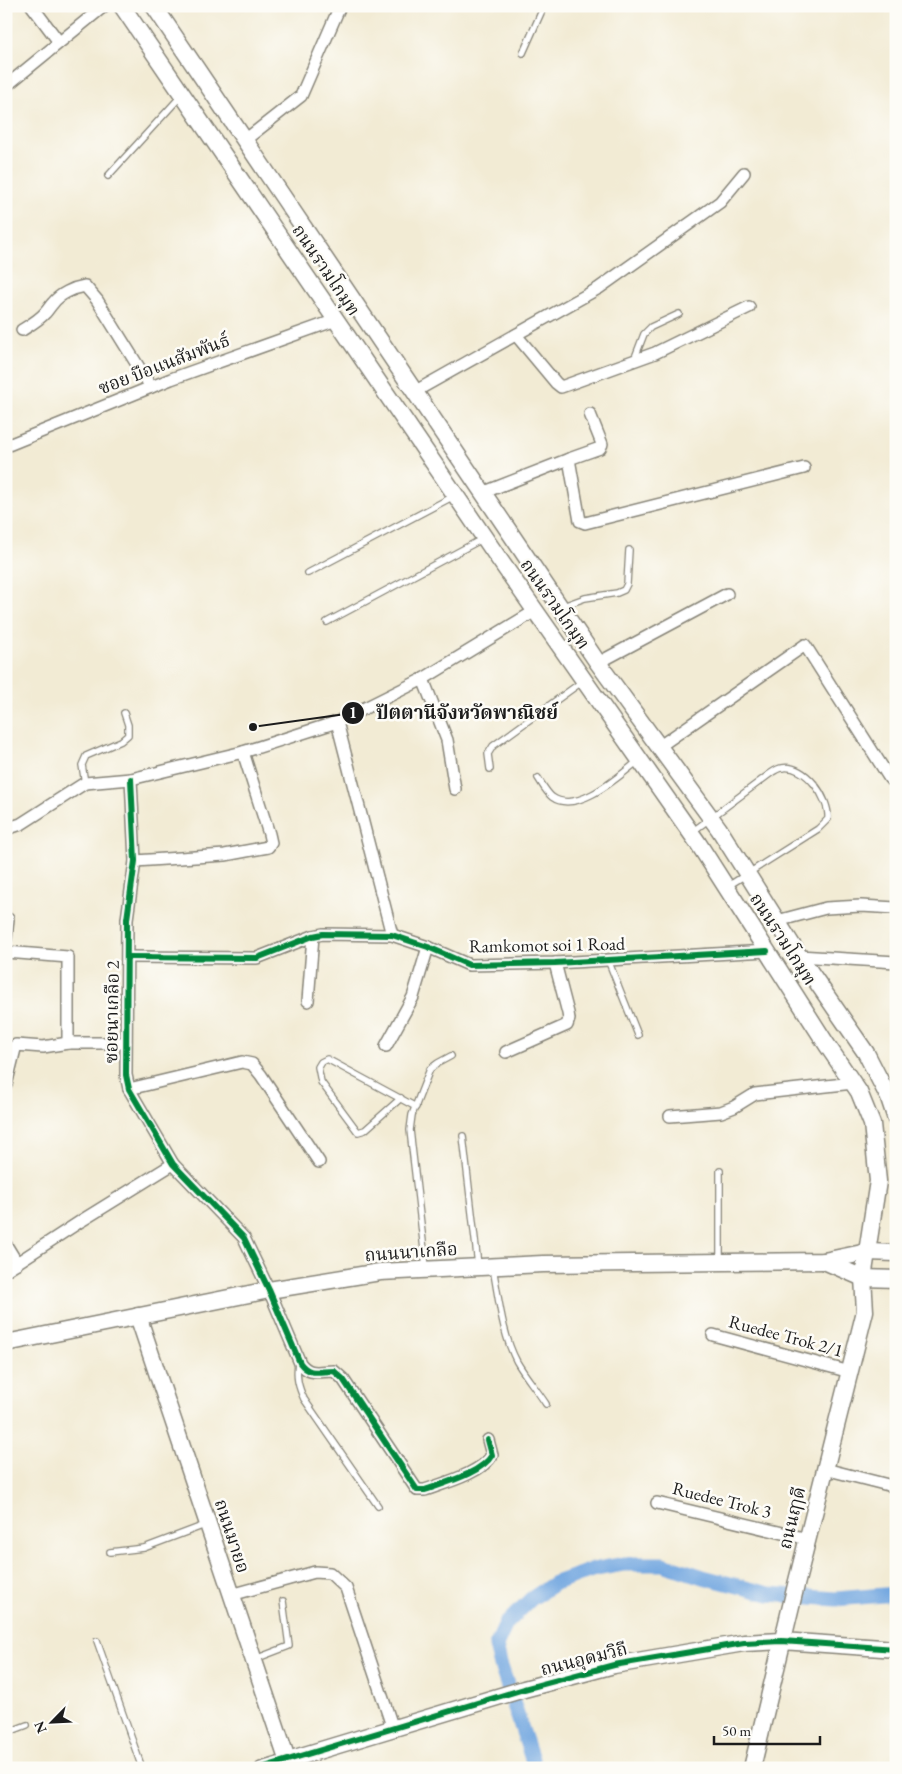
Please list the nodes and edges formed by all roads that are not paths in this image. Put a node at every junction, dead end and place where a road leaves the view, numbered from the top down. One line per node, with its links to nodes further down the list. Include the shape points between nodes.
1 (32, 6): 7 (street)
2 (104, 6): 7 (street)
3 (122, 6): 10 (main road, ถนนรามโกมุท)
4 (154, 6): 9 (main road, ถนนรามโกมุท)
5 (340, 6): 13 (street, via 301,96)
6 (544, 6): 8 (lane)
7 (59, 42): 11 (street)
8 (523, 53)
9 (189, 58): 10 (main road); 13 (main road, ถนนรามโกมุท)
10 (170, 76): 12 (main road, ถนนรามโกมุท)
11 (6, 86)
12 (182, 94): 15 (lane); 18 (main road, ถนนรามโกมุท)
13 (245, 140): 23 (main road, ถนนรามโกมุท)
14 (744, 173): 20 (street, via 720,202 615,277)
15 (108, 176)
16 (749, 307): 21 (street)
17 (679, 314): 21 (lane, via 651,327 644,334)
18 (336, 320): 22 (street, ซอย บือแนสัมพันธ์); 29 (main road, ถนนรามโกมุท)
19 (22, 330): 22 (street, via 67,292 85,286)
20 (516, 335): 21 (street, via 561,387); 23 (street)
21 (634, 360)
22 (151, 387): 25 (street, ซอย บือแนสัมพันธ์)
23 (414, 392): 28 (main road, ถนนรามโกมุท)
24 (590, 414): 26 (street, via 602,444 600,448)
25 (6, 446)
26 (569, 458): 27 (street, via 580,521 585,523); 28 (street)
27 (804, 468)
28 (482, 493): 34 (main road, ถนนรามโกมุท)
29 (456, 496): 30 (main road, ถนนรามโกมุท); 32 (lane)
30 (484, 538): 35 (main road, ถนนรามโกมุท); 36 (lane)
31 (629, 550): 34 (lane, via 624,590)
32 (308, 573)
33 (727, 594): 37 (street)
34 (561, 607): 37 (main road, ถนนรามโกมุท)
35 (535, 611): 38 (street); 39 (main road, ถนนรามโกมุท)
36 (327, 622)
37 (598, 663): 42 (main road, ถนนรามโกมุท)
38 (423, 679): 41 (street); 50 (street, via 447,740)
39 (584, 681): 44 (main road, ถนนรามโกมุท); 45 (lane, via 493,746 488,754)
40 (124, 713): 49 (lane, via 128,735 86,756 82,765)
41 (338, 722): 43 (street); 60 (street)
42 (660, 746): 48 (street, via 805,646); 51 (main road, ถนนรามโกมุท)
43 (243, 752): 47 (street); 54 (street, via 270,834 268,847 225,855)
44 (640, 760): 46 (lane, via 605,786 575,800 563,802 551,796); 53 (main road, ถนนรามโกมุท)
45 (490, 769)
46 (538, 778)
47 (130, 779): 49 (street); 54 (street, ซอยนาเกลือ 2)
48 (892, 782)
49 (85, 783): 52 (street, via 22,824)
50 (455, 789)
51 (711, 818): 53 (lane); 55 (main road, ถนนรามโกมุท); 55 (lane, via 783,767 798,770 814,782 829,810 828,819 818,829)
52 (6, 829)
53 (690, 833): 56 (main road, ถนนรามโกมุท)
54 (136, 861): 67 (street, ซอยนาเกลือ 2, via 127,919)
55 (747, 873): 56 (lane); 59 (main road, ถนนรามโกมุท)
56 (726, 887): 64 (main road, ถนนรามโกมุท)
57 (896, 908): 59 (street, via 826,908)
58 (6, 919): 62 (street)
59 (777, 921): 66 (main road, ถนนรามโกมุท)
60 (392, 935): 61 (street, Ramkomot soi 1 Road); 63 (street, Ramkomot soi 1 Road)
61 (313, 936): 67 (street, Ramkomot soi 1 Road, via 257,958); 71 (street)
62 (6, 939)
63 (428, 947): 70 (street, Ramkomot soi 1 Road, via 470,965); 76 (street, via 413,997)
64 (766, 951): 68 (street, Ramkomot soi 1 Road); 79 (main road, ถนนรามโกมุท)
65 (6, 952): 73 (street, via 68,957)
66 (799, 956): 69 (street); 85 (main road, ถนนรามโกมุท, via 866,1053)
67 (128, 957): 74 (street, ซอยนาเกลือ 2)
68 (608, 960): 70 (street, Ramkomot soi 1 Road); 72 (lane)
69 (896, 962)
70 (555, 963): 77 (street, via 568,1013 567,1025)
71 (308, 1002)
72 (638, 1035)
73 (68, 1043): 74 (street); 75 (street, via 43,1047)
74 (126, 1043): 81 (street, ซอยนาเกลือ 2)
75 (11, 1045): 80 (street)
76 (386, 1046)
77 (506, 1052)
78 (451, 1056): 83 (lane, via 430,1070)
79 (853, 1083): 84 (street, via 755,1094 734,1108 721,1112); 92 (main road, ถนนรามโกมุท, via 872,1124 878,1181)
80 (6, 1085)
81 (129, 1089): 87 (street, via 242,1062 252,1064); 88 (street, ซอยนาเกลือ 2)
82 (401, 1098): 82 (lane, via 327,1060 318,1067 321,1082 358,1132 365,1130); 83 (lane)
83 (416, 1106): 98 (lane, via 410,1130)
84 (670, 1116)
85 (896, 1119)
86 (463, 1136): 96 (lane)
87 (319, 1162)
88 (173, 1164): 95 (street); 101 (street, ซอยนาเกลือ 2, via 244,1238)
89 (720, 1171): 94 (lane)
90 (6, 1246): 95 (street)
91 (895, 1250): 92 (main road, ถนนนาเกลือ); 100 (main road)
92 (867, 1252): 93 (main road, ถนนนาเกลือ); 99 (main road, ถนนรามโกมุท)
93 (824, 1261): 94 (main road, ถนนนาเกลือ); 99 (main road, ถนนนาเกลือ)
94 (720, 1262): 96 (main road, ถนนนาเกลือ)
95 (17, 1263): 97 (street)
96 (486, 1267): 98 (main road, ถนนนาเกลือ); 107 (lane, via 517,1362)
97 (6, 1270)
98 (426, 1270): 101 (main road, ถนนนาเกลือ, via 380,1272)
99 (863, 1278): 100 (main road); 106 (main road, ถนนฤๅดี, via 865,1312)
100 (893, 1279)
101 (269, 1290): 102 (main road, ถนนนาเกลือ); 105 (street, ซอยนาเกลือ 2)
102 (138, 1316): 104 (main road, ถนนนาเกลือ); 113 (main road, ถนนมายอ)
103 (713, 1335): 106 (street, Ruedee Trok 2/1)
104 (6, 1342)
105 (298, 1359): 108 (street, via 306,1370 334,1371 343,1380 417,1490 425,1490 489,1461 492,1455); 112 (lane, via 296,1375 304,1399)
106 (850, 1372): 109 (main road, ถนนฤๅดี)
107 (546, 1404)
108 (488, 1440)
109 (825, 1469): 110 (street); 114 (main road, ถนนฤๅดี)
110 (896, 1487)
111 (657, 1503): 114 (street, Ruedee Trok 3)
112 (378, 1506)
113 (207, 1524): 115 (lane, via 144,1548); 116 (main road, ถนนมายอ)
114 (808, 1539): 119 (main road, ถนนฤๅดี)
115 (110, 1552)
116 (231, 1595): 121 (main road, ถนนมายอ); 123 (street, via 315,1572 330,1573 346,1588)
117 (283, 1601): 121 (lane, via 289,1646)
118 (97, 1641): 126 (lane)
119 (782, 1641): 120 (main road, ถนนอุดมวิถี); 123 (main road, ถนนอุดมวิถี, via 744,1643 614,1665); 128 (main road, ถนนฤๅดี)
120 (896, 1649)
121 (253, 1660): 125 (main road, ถนนมายอ)
122 (27, 1725): 124 (lane)
123 (393, 1729): 125 (main road, ถนนอุดมวิถี)
124 (6, 1733)
125 (289, 1764): 127 (street)
126 (142, 1768)
127 (261, 1768)
128 (752, 1768)

